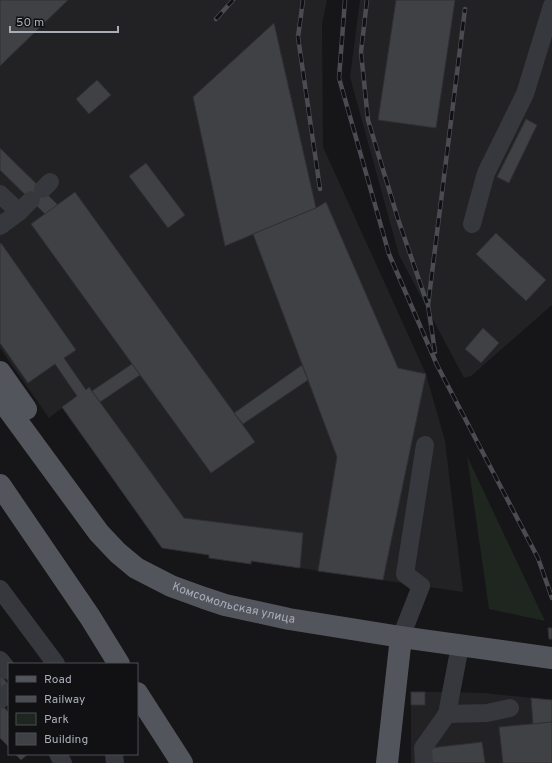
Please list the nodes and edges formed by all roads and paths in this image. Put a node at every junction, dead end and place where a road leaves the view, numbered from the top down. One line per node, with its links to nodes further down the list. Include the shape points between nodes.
1 (552, 6): 3 (street, via 525,94 486,173)
2 (0, 194): 4 (street, via 36,196)
3 (472, 224)
4 (0, 226)
5 (0, 372): 9 (main road, via 104,520)
6 (0, 398): 9 (main road, Комсомольская улица, via 99,532 118,553)
7 (425, 445): 11 (street, via 405,574 422,586)
8 (0, 486): 16 (main road)
9 (155, 579): 11 (main road, Комсомольская улица, via 232,607)
10 (0, 589): 15 (street)
11 (401, 637): 12 (main road, Комсомольская улица); 24 (main road)
12 (460, 646): 13 (main road, Комсомольская улица); 22 (street)
13 (552, 658)
14 (0, 660): 17 (street)
15 (50, 662)
16 (118, 663)
17 (8, 670)
18 (8, 693): 20 (street)
19 (138, 695): 23 (main road)
20 (0, 700)
21 (510, 708): 22 (street, via 487,713)
22 (447, 714): 25 (street, via 423,748)
23 (182, 763)
24 (387, 763)
25 (424, 763)

